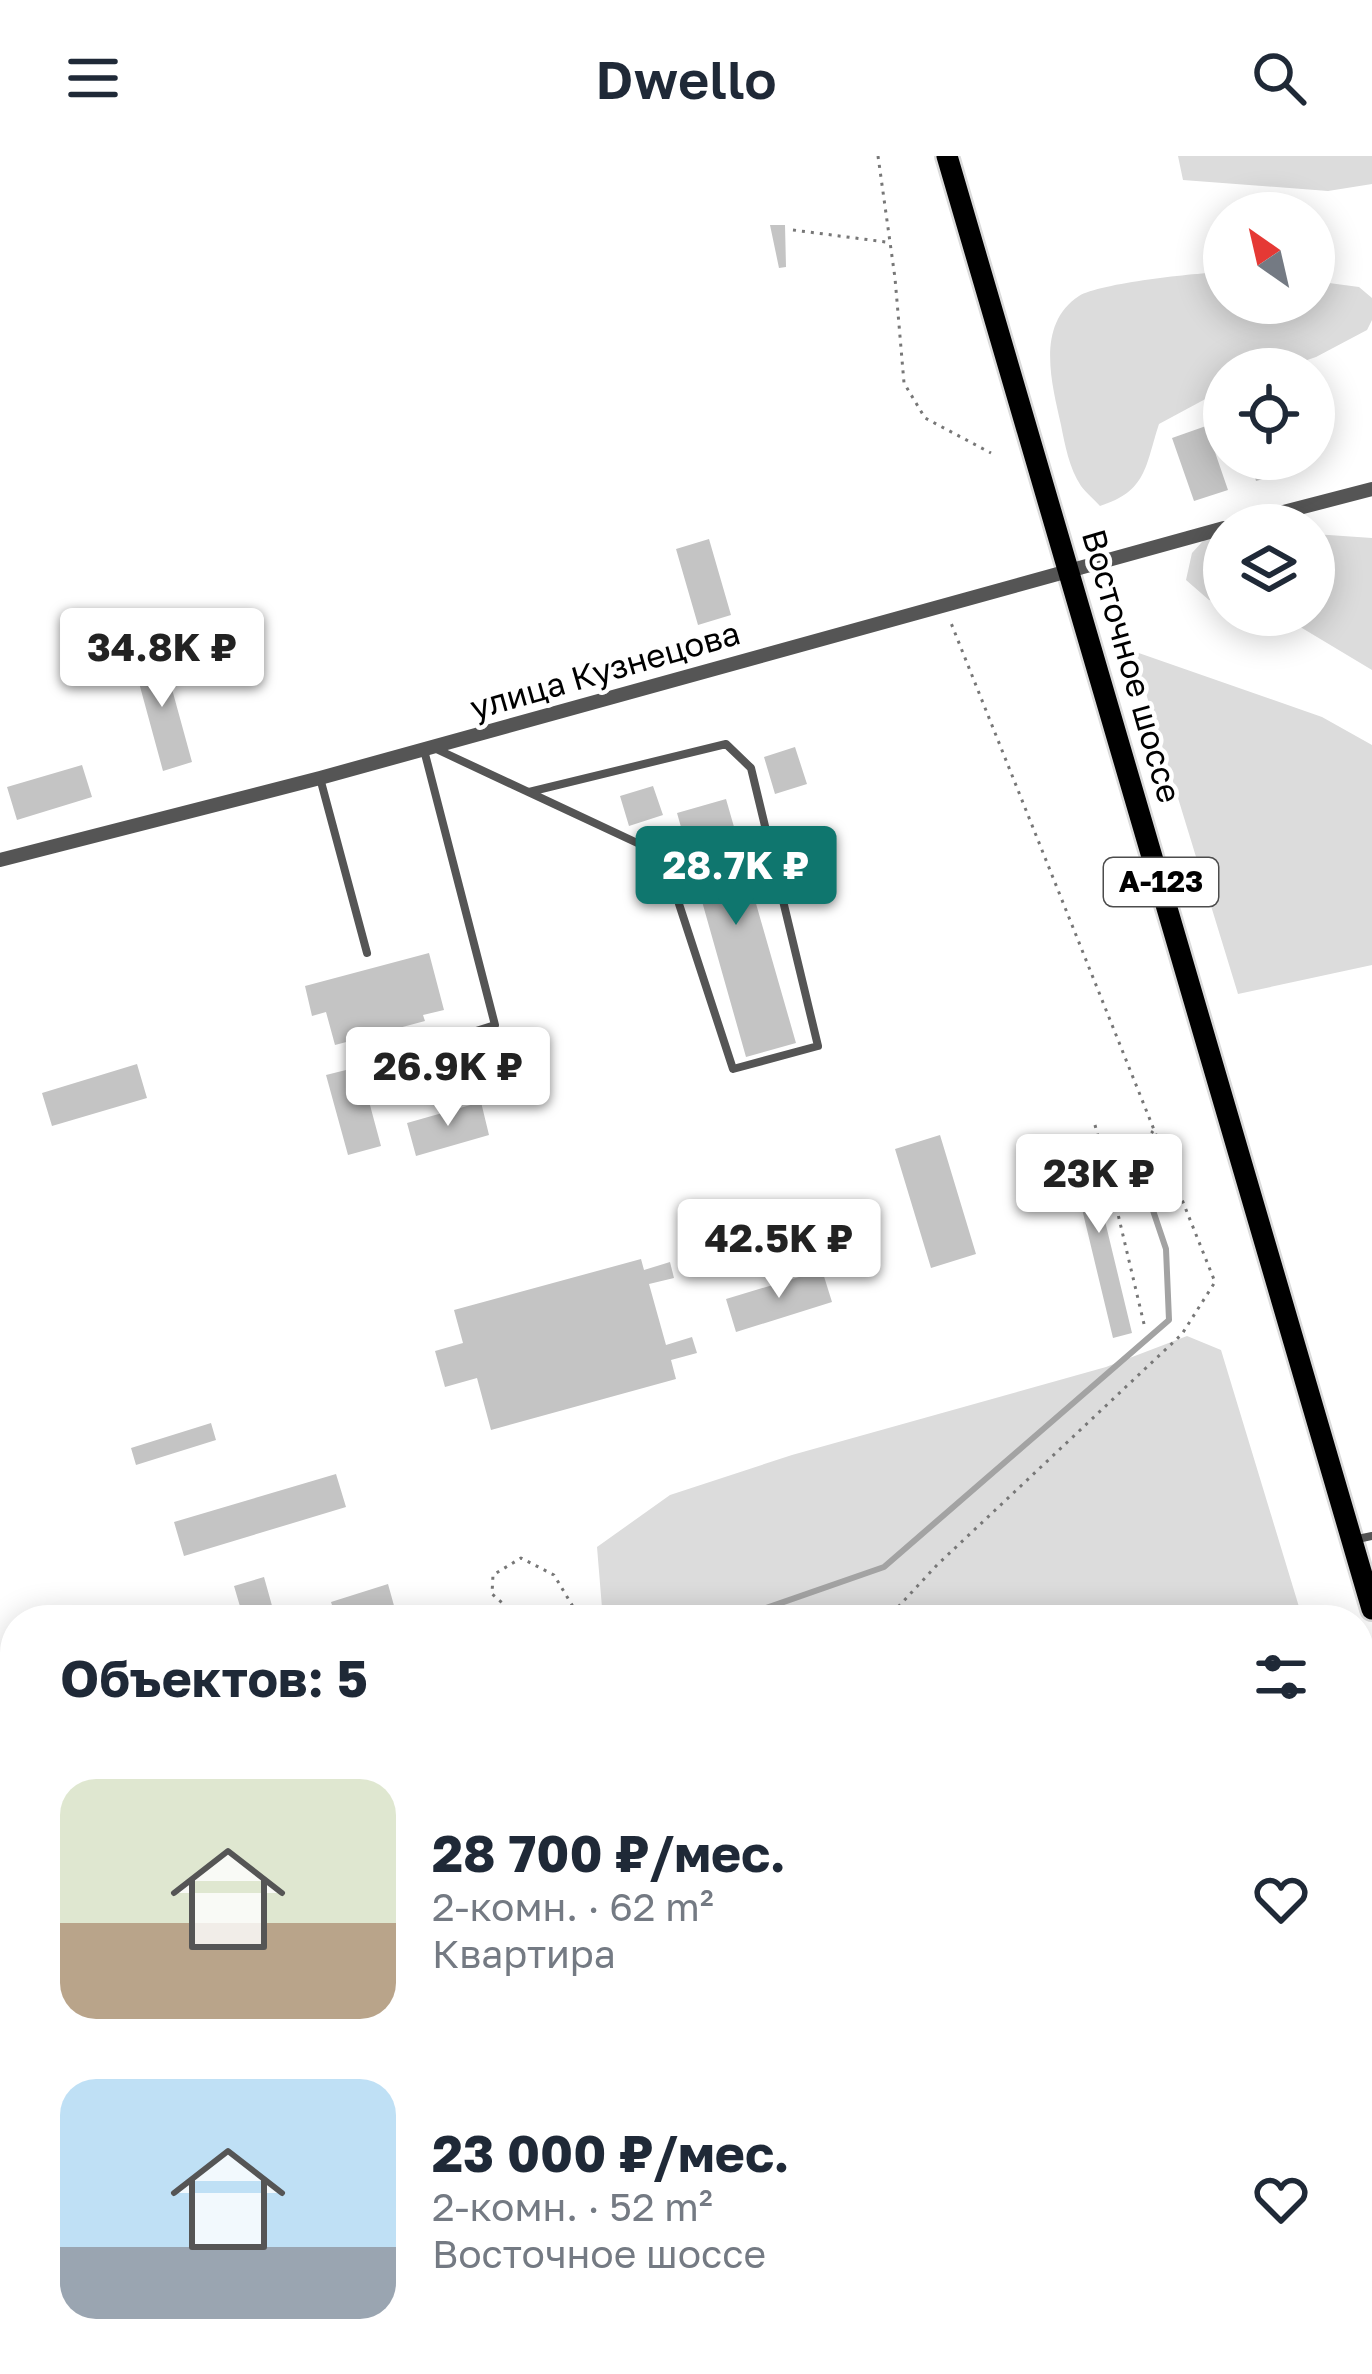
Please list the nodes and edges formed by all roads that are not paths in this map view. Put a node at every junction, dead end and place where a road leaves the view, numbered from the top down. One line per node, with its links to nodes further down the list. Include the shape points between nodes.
1 (947, 156): 5 (main road, Восточное шоссе / А-123)
2 (1372, 489): 3 (street)
3 (1314, 504)
4 (1203, 534): 5 (street, улица Кузнецова)
5 (1069, 569): 6 (street, улица Кузнецова); 12 (main road, Восточное шоссе / А-123)
6 (428, 748): 7 (street, улица Кузнецова); 8 (lane); 11 (lane, via 495,1025)
7 (320, 778): 9 (street, улица Кузнецова); 10 (lane)
8 (529, 792): 8 (lane, via 663,855 733,1070 818,1046 751,768 726,744)
9 (0, 860)
10 (367, 953)
11 (397, 1057)
12 (1362, 1538): 13 (main road, Восточное шоссе / А-123)
13 (1371, 1605)

